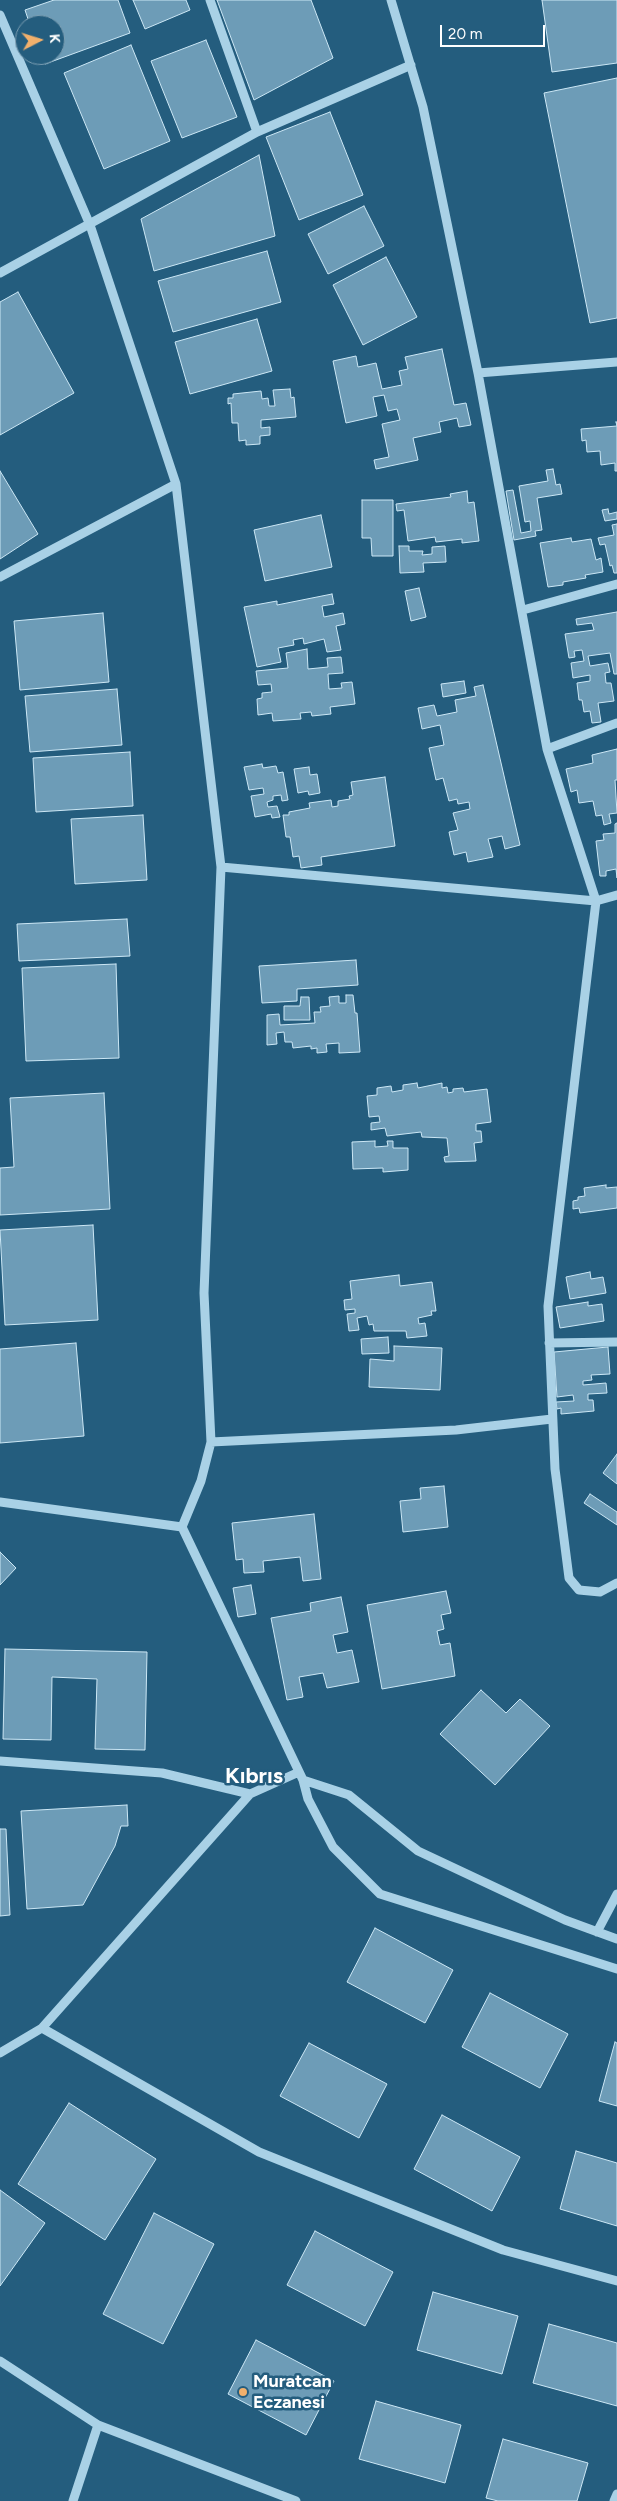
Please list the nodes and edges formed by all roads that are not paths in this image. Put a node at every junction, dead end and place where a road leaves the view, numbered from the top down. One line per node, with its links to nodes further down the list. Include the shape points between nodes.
1 (210, 0): 5 (street)
2 (391, 0): 4 (street)
3 (0, 15): 6 (street)
4 (411, 65): 5 (street); 9 (street, via 423,107)
5 (257, 132): 6 (street)
6 (90, 225): 7 (street); 10 (street)
7 (0, 273)
8 (617, 362): 9 (street)
9 (478, 373): 13 (street)
10 (176, 484): 11 (street); 16 (street)
11 (0, 577)
12 (617, 584): 13 (street)
13 (523, 610): 15 (street)
14 (617, 723): 15 (street)
15 (547, 749): 18 (street)
16 (221, 867): 18 (street); 22 (street, via 204,1293)
17 (617, 895): 18 (street)
18 (596, 901): 20 (street, via 548,1306)
19 (617, 1342): 20 (street)
20 (549, 1343): 21 (street)
21 (552, 1418): 22 (street, via 456,1430); 25 (street, via 554,1469 569,1578 579,1590 600,1592)
22 (211, 1442): 24 (street, via 201,1481)
23 (0, 1502): 24 (street)
24 (182, 1527): 27 (street)
25 (617, 1583)
26 (0, 1761): 28 (street, via 162,1773)
27 (301, 1776): 28 (street); 30 (street, via 349,1795 418,1851); 32 (street, via 308,1799 333,1847 380,1894)
28 (250, 1794): 33 (street)
29 (617, 1894): 30 (street)
30 (597, 1932): 31 (street)
31 (617, 1939)
32 (617, 1969)
33 (42, 2028): 34 (street); 35 (street, via 259,2152 503,2250)
34 (0, 2053)
35 (617, 2281)
36 (0, 2360): 37 (street)
37 (98, 2425): 39 (street); 40 (street)
38 (617, 2494): 41 (street)
39 (73, 2501)
40 (296, 2501)
41 (614, 2501)

